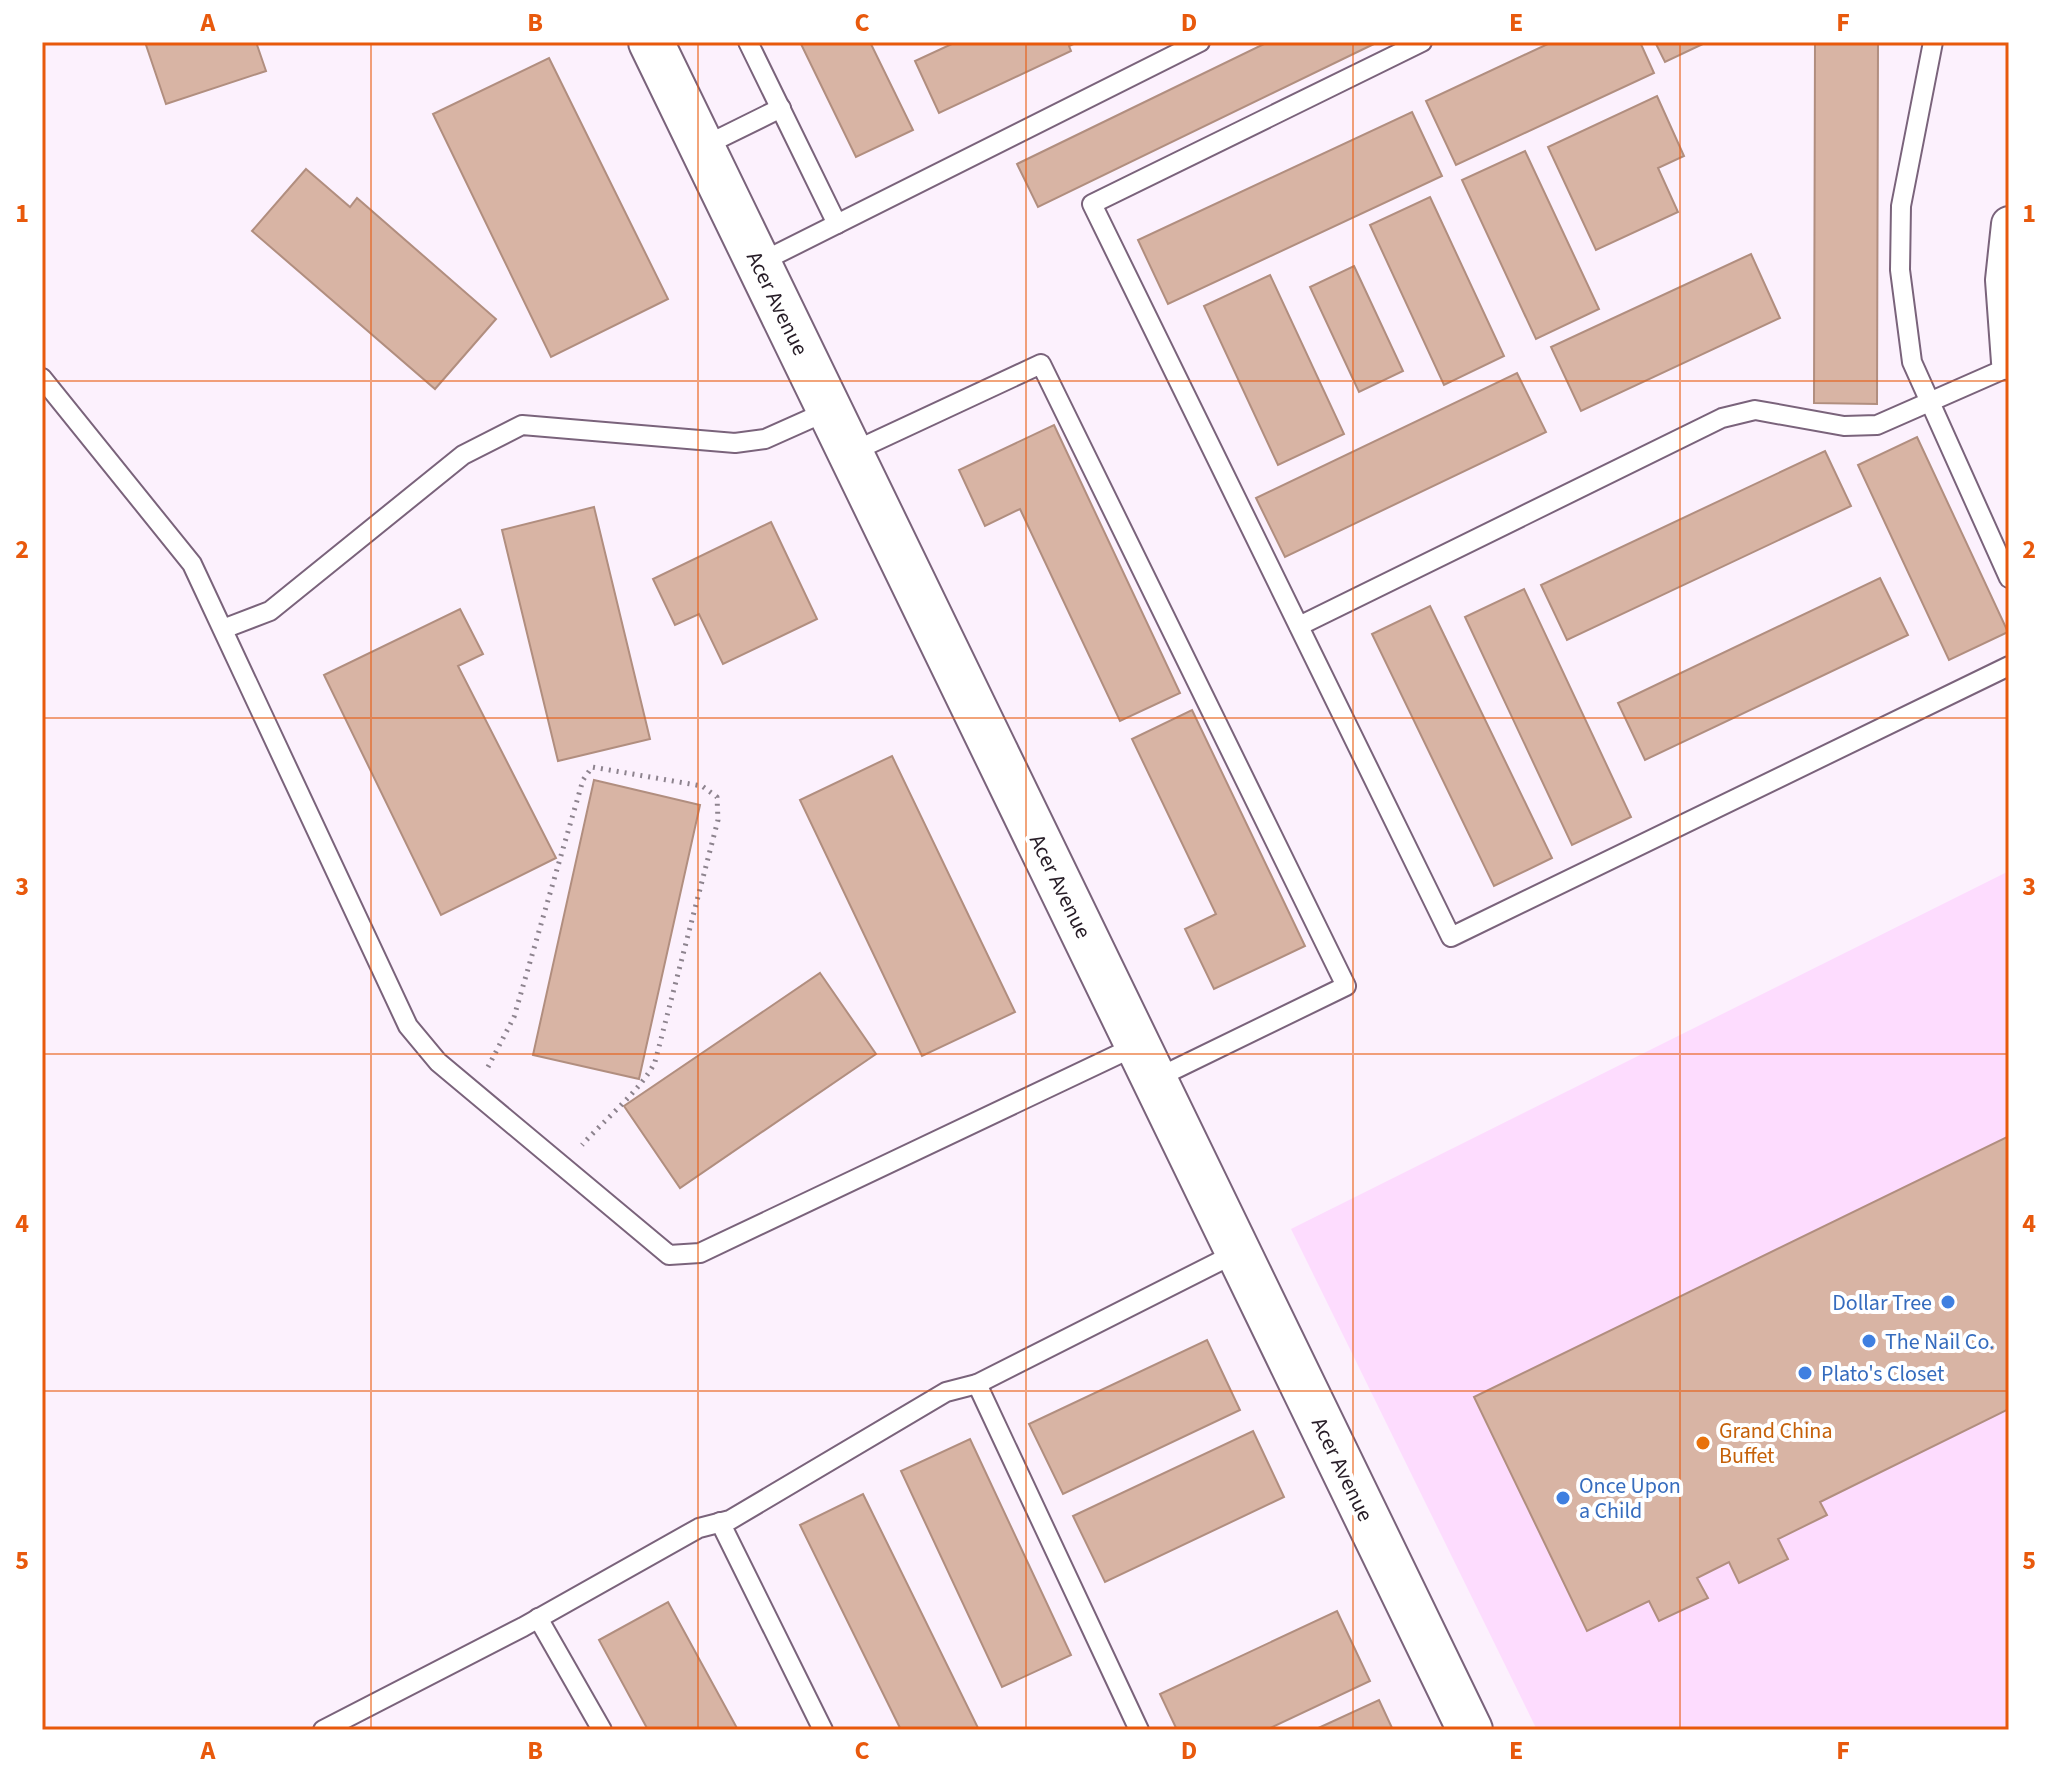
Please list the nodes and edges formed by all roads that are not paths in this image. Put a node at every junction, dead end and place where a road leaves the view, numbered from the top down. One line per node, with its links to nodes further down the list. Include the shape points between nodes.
1 (651, 42): 7 (street, Acer Avenue)
2 (748, 42): 6 (lane)
3 (1200, 42): 8 (lane)
4 (1422, 42): 17 (lane, via 1092,204)
5 (1933, 42): 13 (lane, via 1901,206 1900,270 1912,362)
6 (781, 108): 7 (lane); 8 (lane)
7 (702, 147): 10 (street, Acer Avenue)
8 (837, 224): 10 (lane)
9 (2008, 239): 11 (street, via 2003,280)
10 (758, 263): 14 (street, Acer Avenue)
11 (2009, 364): 13 (lane)
12 (42, 378): 18 (lane, via 192,564)
13 (1928, 402): 16 (lane); 17 (lane, via 1877,425 1844,426 1755,410 1722,418)
14 (830, 410): 15 (street, Acer Avenue); 18 (lane, via 765,439 735,443 522,425 463,455 270,611)
15 (850, 453): 20 (street, Acer Avenue); 20 (lane, via 1041,364 1346,986)
16 (2009, 578)
17 (1299, 626): 19 (lane, via 1451,937)
18 (223, 629): 20 (lane, via 408,1026 438,1062 669,1255 700,1253)
19 (2009, 666)
20 (1146, 1062): 21 (street, Acer Avenue)
21 (1238, 1252): 22 (lane); 29 (street, Acer Avenue)
22 (977, 1384): 23 (lane, via 946,1392); 28 (lane)
23 (720, 1522): 24 (lane, via 699,1528); 27 (lane)
24 (538, 1618): 25 (lane); 26 (lane)
25 (323, 1730)
26 (602, 1730)
27 (823, 1730)
28 (1139, 1730)
29 (1470, 1730)

